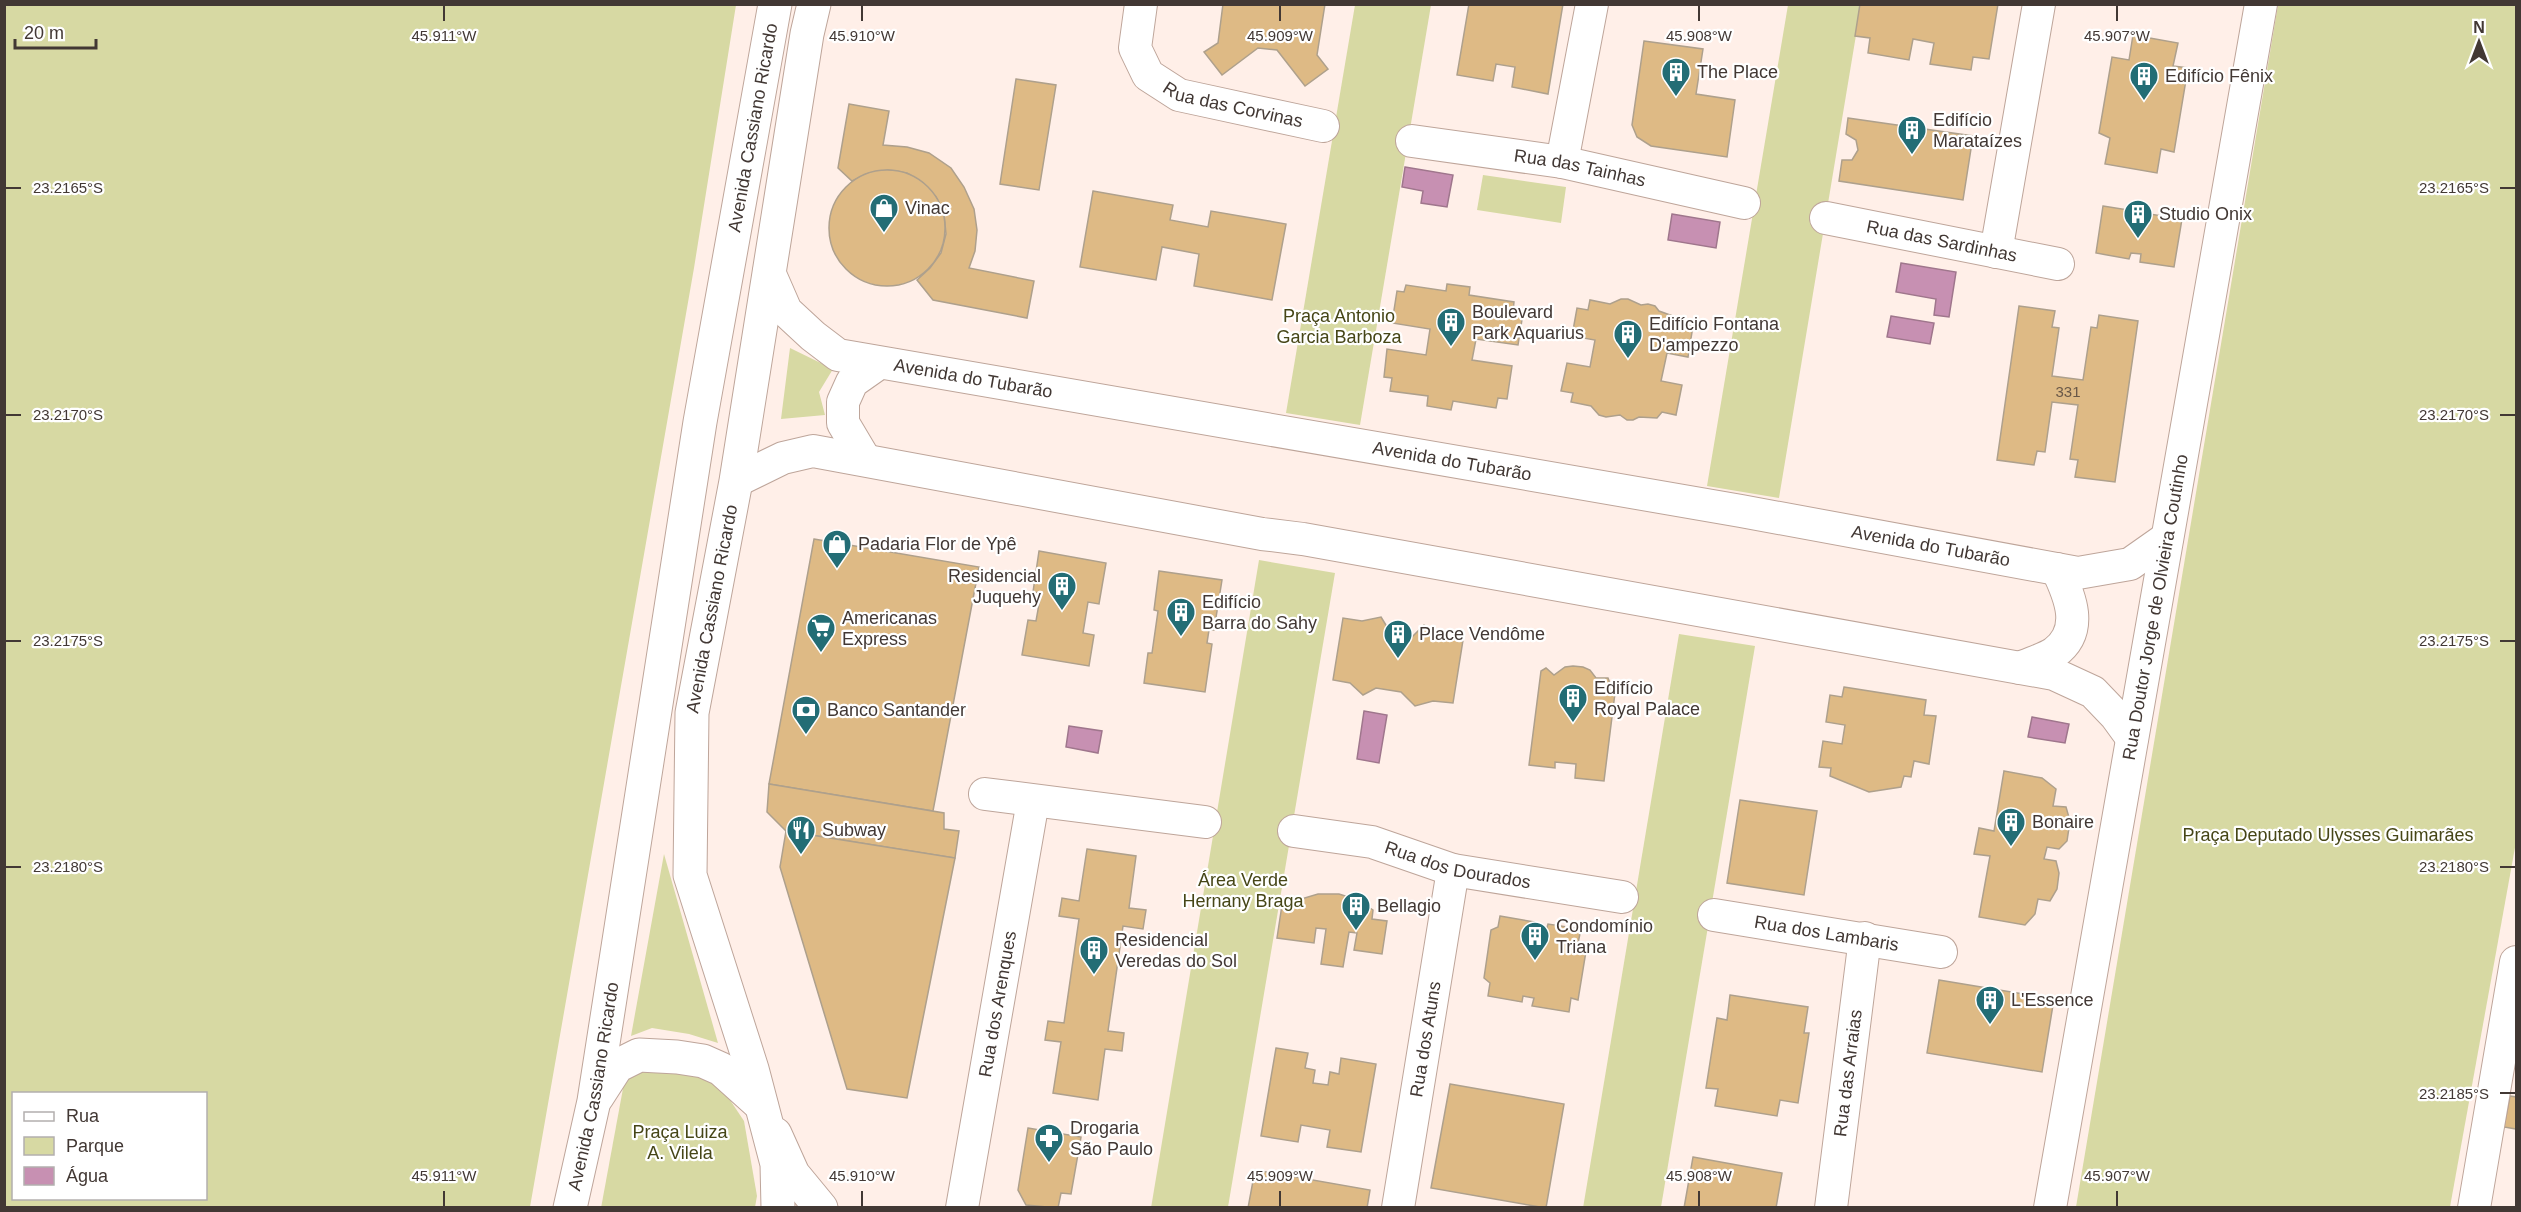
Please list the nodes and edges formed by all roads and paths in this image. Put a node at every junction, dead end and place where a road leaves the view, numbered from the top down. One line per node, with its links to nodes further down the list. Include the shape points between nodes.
1 (775, 4): 32 (main road, Avenida Cassiano Ricardo, via 698,434)
2 (814, 4): 14 (main road, Avenida Cassiano Ricardo)
3 (1142, 4): 7 (street, Rua das Corvinas, via 1135,48 1148,75 1179,95)
4 (1592, 4): 9 (street)
5 (2039, 4): 12 (street)
6 (2261, 4): 18 (street, Rua Doutor Jorge de Olvieira Coutinho)
7 (1323, 126)
8 (1412, 141): 9 (street, Rua das Tainhas)
9 (1562, 162): 10 (street, Rua das Tainhas)
10 (1744, 203)
11 (1826, 218): 12 (street, Rua das Sardinhas)
12 (1996, 252): 13 (street, Rua das Sardinhas)
13 (2058, 264)
14 (769, 272): 15 (street, Avenida do Tubarão, via 786,311 813,336 838,355); 17 (main road, Avenida Cassiano Ricardo)
15 (879, 363): 16 (street, via 852,381 843,402 843,423); 19 (street, Avenida do Tubarão)
16 (865, 460): 17 (street, via 813,451 783,458); 20 (street)
17 (736, 481): 33 (main road, Avenida Cassiano Ricardo, via 692,713 690,875)
18 (2168, 538): 19 (street, Avenida do Tubarão, via 2130,564 2078,573); 21 (street, Rua Doutor Jorge de Olvieira Coutinho)
19 (2057, 569): 20 (street, via 2073,612 2070,637 2055,653)
20 (2020, 668): 21 (street, via 2054,674 2093,692)
21 (2132, 738): 40 (street, Rua Doutor Jorge de Olvieira Coutinho)
22 (985, 794): 23 (street)
23 (1033, 801): 24 (street); 37 (street, Rua dos Arenques)
24 (1205, 822)
25 (1294, 831): 26 (street, Rua dos Dourados, via 1372,842)
26 (1453, 870): 27 (street, Rua dos Dourados); 38 (street, Rua dos Atuns)
27 (1622, 897)
28 (1714, 915): 29 (street, Rua dos Lambaris)
29 (1865, 938): 30 (street, Rua dos Lambaris); 39 (street, Rua das Arraias)
30 (1941, 952)
31 (2517, 962): 41 (street)
32 (594, 1101): 33 (main road, via 617,1066 639,1055 703,1061 721,1070); 34 (main road, Avenida Cassiano Ricardo)
33 (762, 1105): 35 (main road, Avenida Cassiano Ricardo, via 777,1164); 36 (main road, via 793,1174)
34 (570, 1208)
35 (778, 1208)
36 (822, 1208)
37 (962, 1208)
38 (1398, 1208)
39 (1831, 1208)
40 (2050, 1208)
41 (2474, 1208)

